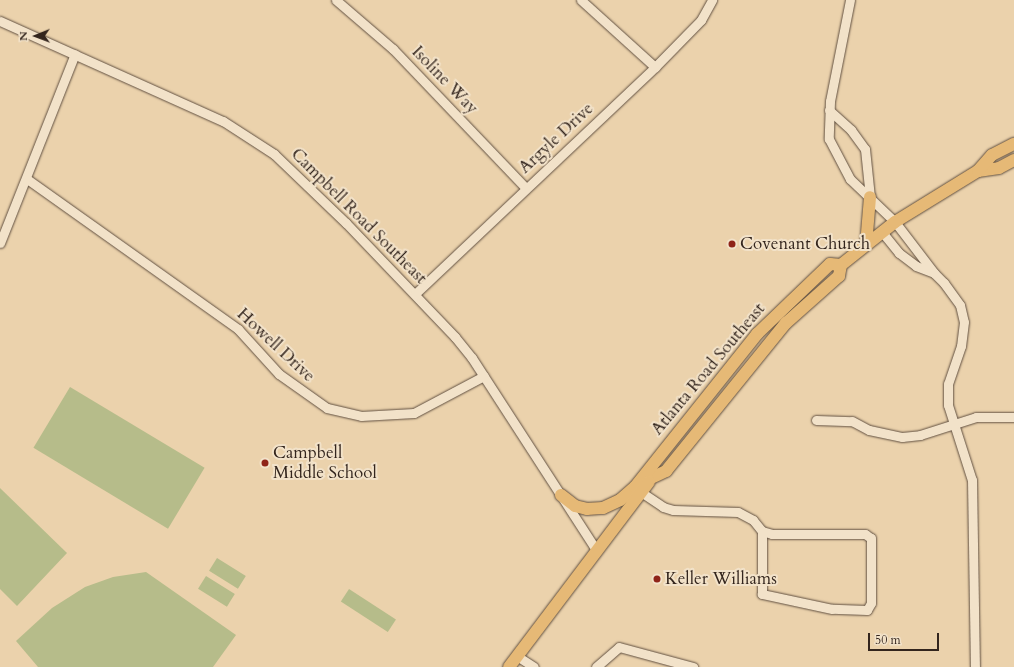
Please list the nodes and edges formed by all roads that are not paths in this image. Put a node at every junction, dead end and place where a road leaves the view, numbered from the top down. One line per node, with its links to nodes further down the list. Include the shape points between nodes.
1 (336, 0): 13 (street, Isoline Way, via 393,48)
2 (581, 0): 7 (street)
3 (712, 0): 7 (street, Argyle Drive, via 700,20)
4 (850, 0): 8 (street)
5 (0, 21): 6 (street, Campbell Road Southeast)
6 (75, 54): 12 (street); 21 (street, Campbell Road Southeast, via 226,122 258,142 322,198)
7 (655, 67): 13 (street, Argyle Drive)
8 (829, 110): 14 (street, via 828,134 835,154 850,179); 14 (street, via 851,130 865,149)
9 (1014, 144): 11 (main road, Atlanta Road Southeast, via 992,155)
10 (1014, 160): 11 (main road, Atlanta Road Southeast, via 999,168)
11 (978, 171): 15 (main road, Atlanta Road Southeast)
12 (28, 179): 17 (street); 22 (street, Howell Drive, via 233,325 280,374 327,408 361,416 414,413)
13 (526, 188): 21 (street, Argyle Drive)
14 (870, 197): 15 (street); 18 (main road)
15 (896, 222): 16 (main road, Atlanta Road Southeast); 20 (street)
16 (882, 232): 18 (main road, Atlanta Road Southeast); 20 (street, via 899,253 916,266)
17 (0, 243)
18 (866, 245): 19 (main road, Atlanta Road Southeast)
19 (841, 265): 26 (main road, Atlanta Road Southeast, via 830,264 768,322 736,357); 27 (main road, Atlanta Road Southeast, via 839,276 786,323 666,471)
20 (934, 273): 25 (street, via 954,293 964,322 961,346 948,384 948,405)
21 (415, 294): 22 (street, Campbell Road Southeast, via 455,338)
22 (484, 376): 29 (street, Campbell Road Southeast)
23 (1014, 417): 25 (street, via 976,416)
24 (816, 420): 25 (street, via 852,421 869,430 902,437 920,435)
25 (954, 424): 36 (street, via 972,480)
26 (655, 460): 27 (main road, Atlanta Road Southeast); 29 (main road, via 635,487 620,500 603,508 575,506)
27 (651, 478): 28 (main road, Atlanta Road Southeast)
28 (642, 492): 30 (street, via 663,507 673,510 738,512 753,520); 31 (main road, Atlanta Road Southeast)
29 (561, 496): 31 (street, Campbell Road Southeast)
30 (762, 531): 30 (street, via 772,534 865,534 871,538 871,603 867,610 832,608 762,594)
31 (596, 550): 32 (main road, Atlanta Road Southeast)
32 (513, 663): 33 (street)
33 (534, 667)
34 (597, 667): 35 (street, via 619,647)
35 (693, 667)
36 (975, 667)

